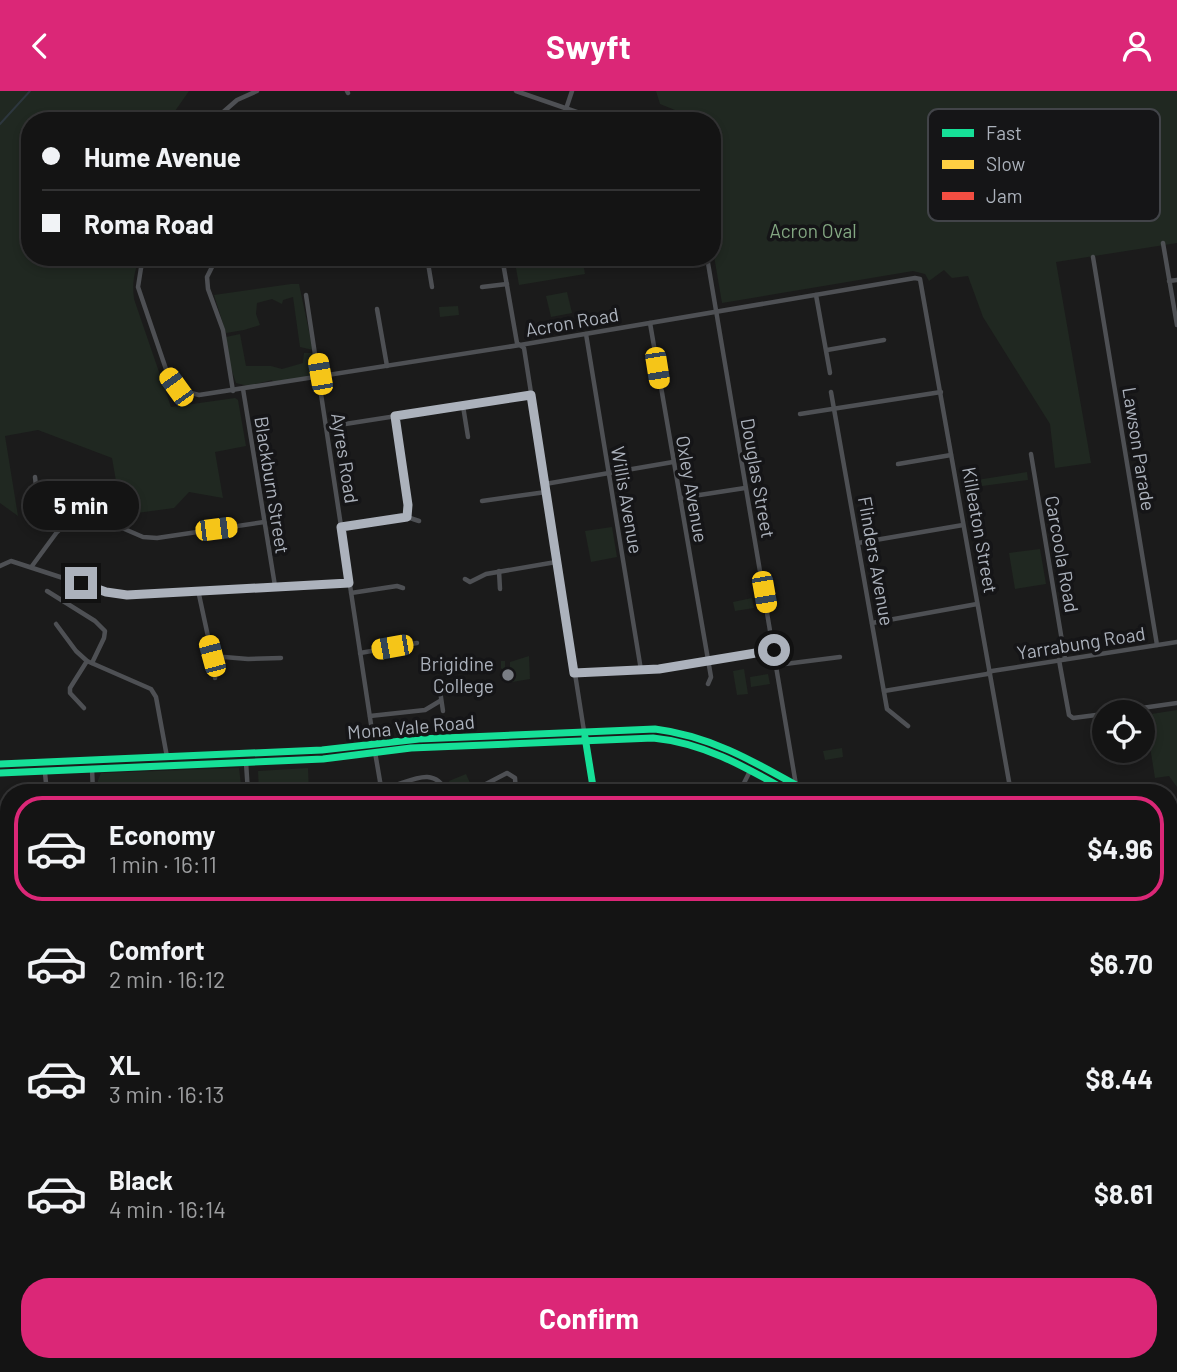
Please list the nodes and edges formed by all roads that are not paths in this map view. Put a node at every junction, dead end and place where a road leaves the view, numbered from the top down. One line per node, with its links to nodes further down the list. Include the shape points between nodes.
1 (257, 91): 5 (street)
2 (516, 91): 4 (street)
3 (572, 91): 4 (street)
4 (566, 109): 6 (street)
5 (223, 112)
6 (575, 112)
7 (1163, 243): 16 (street)
8 (1093, 257): 79 (street, Lawson Parade)
9 (142, 266): 34 (street, Acron Road, via 138,287 176,387 190,394)
10 (213, 266): 34 (street, via 208,289 223,330)
11 (428, 266): 18 (street)
12 (504, 266): 17 (street)
13 (708, 266): 23 (street, Douglas Street)
14 (915, 278): 21 (street, Acron Road); 35 (street, Killeaton Street, via 922,284)
15 (1177, 280): 16 (street)
16 (1169, 281): 25 (street)
17 (507, 284): 19 (street); 28 (street)
18 (432, 287)
19 (482, 288)
20 (306, 295): 32 (street, Ayres Road)
21 (816, 295): 23 (street, Acron Road); 29 (street)
22 (377, 309): 30 (street)
23 (716, 311): 24 (street, Acron Road); 51 (street, Douglas Street)
24 (650, 323): 26 (street, Acron Road); 46 (street, Oxley Avenue)
25 (1177, 325)
26 (586, 334): 28 (street, Acron Road); 48 (street, Willis Avenue)
27 (884, 340): 29 (street)
28 (520, 345): 30 (street, Acron Road); 37 (street)
29 (827, 350): 31 (street)
30 (387, 366): 32 (street, Acron Road)
31 (830, 373)
32 (319, 376): 33 (street, Acron Road); 42 (street, Ayres Road)
33 (243, 389): 34 (street, Acron Road); 57 (street, Blackburn Street)
34 (233, 391)
35 (941, 391): 39 (street); 45 (street, Killeaton Street)
36 (831, 392): 39 (street, Flinders Avenue)
37 (531, 395): 38 (street); 50 (street)
38 (463, 405): 41 (street); 43 (street)
39 (836, 409): 40 (street); 61 (street, Flinders Avenue)
40 (800, 414)
41 (395, 416): 42 (street); 55 (street)
42 (326, 427): 60 (street, Ayres Road)
43 (468, 437)
44 (1031, 454): 85 (street, Carcoola Road)
45 (951, 455): 47 (street); 59 (street, Killeaton Street)
46 (673, 462): 48 (street); 53 (street, Oxley Avenue)
47 (898, 464)
48 (608, 473): 50 (street); 89 (street, Willis Avenue)
49 (35, 477): 58 (street, via 37,495)
50 (545, 484): 52 (street)
51 (745, 488): 53 (street); 80 (street, Douglas Street)
52 (546, 492): 54 (street); 62 (street)
53 (680, 498): 86 (street, Oxley Avenue)
54 (482, 501)
55 (407, 517): 56 (street); 60 (street)
56 (419, 521)
57 (264, 522): 58 (street, via 157,538 106,521 70,520); 68 (street, Blackburn Street)
58 (64, 525): 64 (street)
59 (963, 525): 61 (street); 74 (street, Killeaton Street)
60 (341, 527): 67 (street, Ayres Road)
61 (858, 543): 75 (street, Flinders Avenue)
62 (556, 562): 65 (street); 90 (street)
63 (0, 566): 64 (street, via 11,561)
64 (32, 566): 71 (street, via 106,592)
65 (499, 571): 66 (street, via 470,582); 70 (street)
66 (465, 579)
67 (349, 583): 68 (street); 73 (street, Ayres Road)
68 (275, 586): 71 (street)
69 (403, 588): 73 (street)
70 (500, 589)
71 (198, 590): 82 (street)
72 (47, 591): 87 (street, via 105,631)
73 (351, 593): 81 (street, Ayres Road)
74 (977, 604): 75 (street); 91 (street, Killeaton Street)
75 (872, 623): 95 (street, Flinders Avenue)
76 (56, 624): 87 (street)
77 (1177, 642): 79 (street, Yarrabung Road)
78 (417, 643): 81 (street)
79 (1157, 645): 85 (street, Yarrabung Road)
80 (774, 650): 86 (street); 88 (street, Douglas Street)
81 (360, 653): 101 (street, Ayres Road)
82 (212, 656): 84 (street); 92 (street)
83 (840, 657): 88 (street)
84 (281, 658)
85 (1062, 660): 91 (street, Yarrabung Road); 102 (street, Carcoola Road, via 1069,715)
86 (708, 661): 89 (street); 94 (street, Oxley Avenue)
87 (90, 662): 99 (street, via 70,688); 106 (street, via 151,689)
88 (777, 665): 125 (street, Douglas Street)
89 (641, 670): 90 (street)
90 (574, 673): 104 (street)
91 (989, 673): 95 (street, Yarrabung Road); 126 (street, Killeaton Street)
92 (215, 678)
93 (439, 684): 96 (street)
94 (708, 684)
95 (884, 691): 103 (street, Flinders Avenue, via 887,709)
96 (440, 701): 100 (street); 101 (street, via 425,710)
97 (1177, 703): 98 (street)
98 (1155, 706)
99 (84, 708)
100 (443, 711)
101 (370, 716): 105 (street, Ayres Road)
102 (1092, 716)
103 (908, 726)
104 (585, 736): 105 (main road, Mona Vale Road, via 419,739); 111 (main road, Mona Vale Road, via 668,739 702,747); 121 (main road); 124 (main road, Mona Vale Road, via 655,729 688,733 717,743)
105 (375, 748): 106 (main road, Mona Vale Road); 107 (main road, Mona Vale Road, via 349,757); 116 (street, Ayres Road)
106 (167, 761): 107 (main road, Mona Vale Road); 109 (main road, Mona Vale Road)
107 (246, 762): 115 (street)
108 (0, 764): 109 (main road, Mona Vale Road)
109 (92, 764): 110 (main road, Mona Vale Road); 114 (street)
110 (45, 771): 112 (main road, Mona Vale Road); 113 (street)
111 (750, 771): 122 (street); 123 (main road, Mona Vale Road)
112 (0, 773)
113 (46, 784)
114 (93, 784)
115 (247, 784)
116 (381, 784)
117 (404, 784): 118 (street, via 415,777 436,778)
118 (443, 784)
119 (482, 784): 120 (street, via 507,773)
120 (515, 784)
121 (593, 784)
122 (743, 784)
123 (782, 784)
124 (786, 784)
125 (793, 784)
126 (1009, 784)

